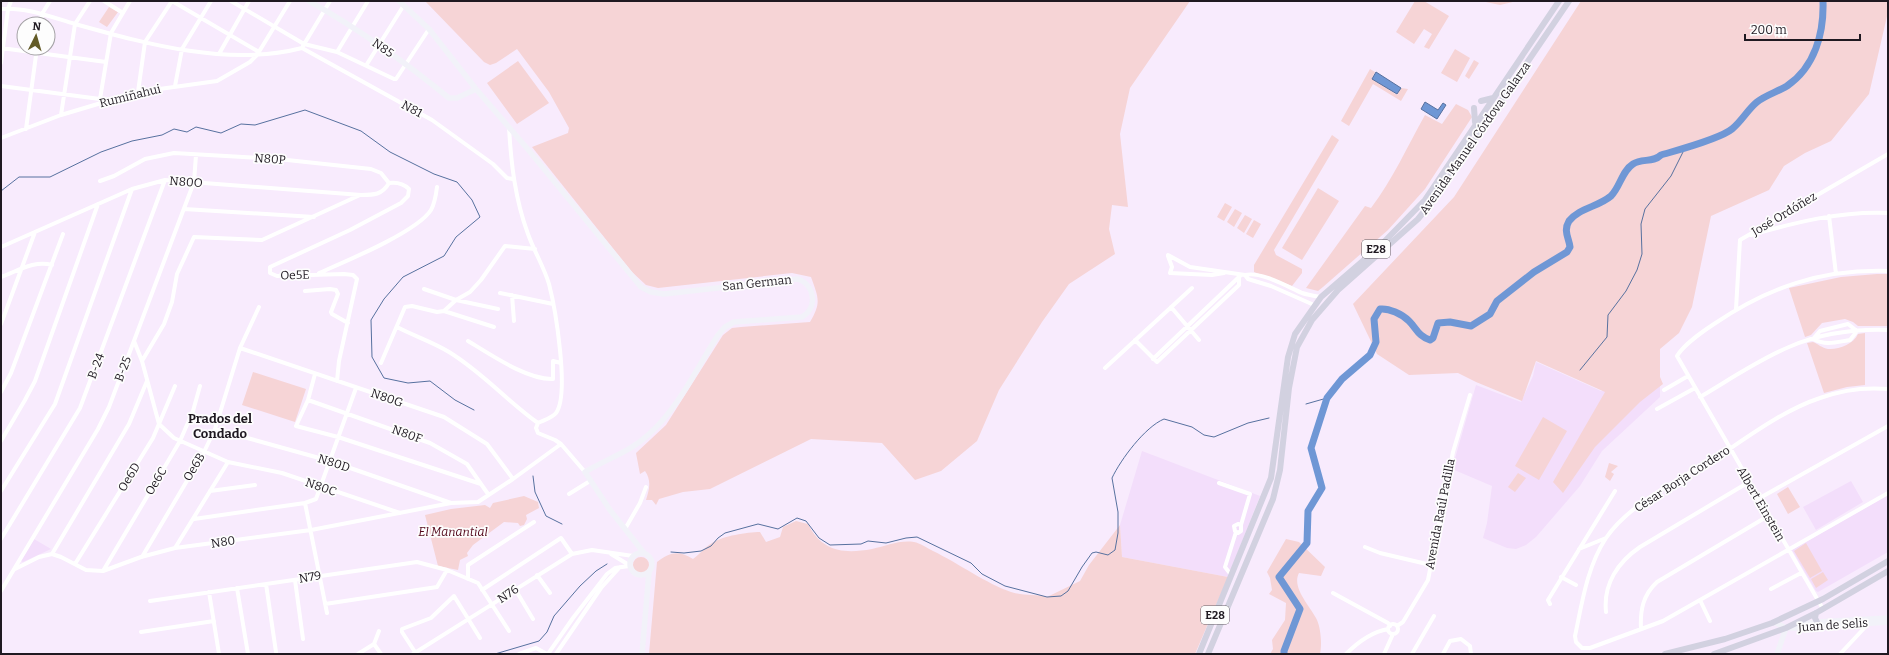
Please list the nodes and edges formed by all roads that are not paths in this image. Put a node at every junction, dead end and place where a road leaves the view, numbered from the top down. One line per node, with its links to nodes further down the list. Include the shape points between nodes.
1 (11, 1): 18 (street)
2 (50, 1): 22 (street)
3 (90, 1): 24 (street)
4 (104, 1): 21 (street)
5 (130, 1): 21 (street)
6 (172, 1): 23 (street); 30 (street)
7 (211, 1): 23 (street)
8 (231, 1): 19 (street, N81)
9 (250, 1): 19 (street)
10 (290, 1): 25 (street)
11 (309, 1): 20 (main road, N85)
12 (330, 1): 20 (street)
13 (368, 1): 26 (street)
14 (1560, 1): 52 (main road, Avenida Manuel Córdova Galarza / E28)
15 (1569, 1): 131 (main road, Avenida Manuel Córdova Galarza / E28, via 1435,198 1418,219 1338,290 1312,320 1297,347)
16 (402, 3): 27 (main road); 31 (street)
17 (1, 9): 18 (street)
18 (8, 9): 22 (street); 33 (street)
19 (244, 9): 25 (street, N81); 29 (street)
20 (324, 10): 26 (main road, N85); 32 (street)
21 (123, 13): 28 (street)
22 (42, 14): 24 (street)
23 (200, 18): 29 (street); 35 (street)
24 (75, 24): 28 (street); 41 (street)
25 (275, 26): 32 (street, N81); 37 (street)
26 (352, 27): 31 (main road, N85); 36 (street)
27 (429, 29): 45 (street); 48 (main road)
28 (110, 33): 30 (street); 42 (street)
29 (229, 35): 37 (street); 39 (street)
30 (145, 42): 35 (street); 50 (street)
31 (380, 45): 44 (street); 45 (main road, N85)
32 (303, 46): 36 (street); 37 (street, via 287,52); 64 (street, N81, via 432,120 493,164 508,179)
33 (2, 49): 34 (street); 43 (street)
34 (16, 49)
35 (182, 49): 39 (street); 47 (street)
36 (337, 52): 44 (street)
37 (258, 53): 39 (street); 47 (street, Rumiñahui, via 250,62 222,79)
38 (56, 54): 41 (street)
39 (219, 54)
40 (36, 56): 49 (street)
41 (70, 57): 42 (street); 51 (street)
42 (106, 62): 53 (street)
43 (1, 63)
44 (367, 64): 45 (street, via 396,79)
45 (407, 64): 48 (main road, N85, via 449,98 453,99)
46 (1, 86): 49 (street)
47 (175, 86): 50 (street, Rumiñahui)
48 (476, 89): 59 (main road)
49 (30, 90): 51 (street); 60 (street)
50 (138, 92): 55 (street, Rumiñahui)
51 (64, 94): 53 (street); 57 (street)
52 (1493, 98): 54 (main road); 58 (main road, Avenida Manuel Córdova Galarza / E28)
53 (100, 99): 55 (street)
54 (1481, 101)
55 (103, 103): 57 (street, Rumiñahui)
56 (1474, 108): 58 (main road)
57 (61, 115): 60 (street, Rumiñahui)
58 (1475, 124): 97 (main road, Avenida Manuel Córdova Galarza / E28, via 1413,214)
59 (509, 127): 64 (street); 153 (main road, San German, via 641,287 664,294 798,279 812,292 811,307 802,316 734,322 725,327 672,409 648,436 625,452)
60 (26, 129): 61 (street, Rumiñahui)
61 (1, 138)
62 (1888, 154): 75 (street, José Ordóñez)
63 (196, 155): 66 (street, N80P, via 174,153 145,159); 67 (street, B-25); 68 (street, N80P, via 278,159 371,169 381,173)
64 (513, 179): 83 (street, via 528,235)
65 (165, 180): 67 (street, N80O); 70 (street, N80O); 180 (street, B-24, via 80,408)
66 (100, 181)
67 (194, 182): 71 (street, N80O); 73 (street, B-25)
68 (389, 183): 71 (street, via 376,195); 88 (street, Oe5E, via 396,182 409,189 408,196 401,203 272,265 270,270 277,276)
69 (437, 187): 88 (street, via 430,211 416,224 358,256)
70 (132, 189): 72 (street, N80O); 162 (street, via 55,404)
71 (361, 195): 77 (street)
72 (99, 204): 79 (street, N80O); 146 (street, via 35,381)
73 (184, 209): 77 (street); 117 (street, B-25)
74 (1888, 213): 76 (street)
75 (1782, 214): 78 (street, via 1782,223); 81 (street, José Ordóñez)
76 (1829, 216): 78 (street); 89 (street)
77 (315, 217): 120 (street, via 259,240 198,236 192,240 180,267 164,324)
78 (1786, 225): 81 (street)
79 (36, 232): 82 (street, N80O); 85 (street)
80 (63, 234): 84 (street)
81 (1745, 237): 104 (street, José Ordóñez, via 1740,240)
82 (1, 247)
83 (535, 249): 98 (street, via 505,246 474,288); 99 (street, via 549,284)
84 (52, 265): 85 (street, via 38,263); 135 (street, via 11,373)
85 (22, 269): 91 (street); 108 (street)
86 (1888, 271): 89 (street)
87 (1227, 273): 87 (street, via 1190,267 1168,255 1172,267 1170,274 1212,276); 90 (street)
88 (317, 274): 107 (street, Oe5E, via 353,275 357,279)
89 (1836, 274): 104 (street, via 1777,288)
90 (1242, 276): 97 (street, via 1250,274 1275,281 1304,294); 100 (street); 111 (street, via 1239,285)
91 (1, 277)
92 (1192, 288): 102 (street)
93 (424, 289): 98 (street)
94 (305, 291): 107 (street, via 336,290 338,294 331,312)
95 (500, 293): 96 (street)
96 (512, 295): 99 (street); 106 (street)
97 (1321, 297): 100 (main road, Avenida Manuel Córdova Galarza / E28)
98 (456, 300): 103 (street); 105 (street)
99 (553, 304): 122 (street)
100 (1314, 304): 131 (main road, Avenida Manuel Córdova Galarza / E28, via 1292,341)
101 (259, 307): 119 (street, Oe6B)
102 (1170, 307): 111 (street); 115 (street)
103 (498, 309)
104 (1736, 309): 125 (street, Albert Einstein, via 1702,333 1677,356)
105 (444, 310): 109 (street, via 437,312 408,305); 110 (street)
106 (514, 321)
107 (348, 323): 127 (street, Oe5E)
108 (1, 324)
109 (397, 327): 121 (street); 141 (street, via 449,352)
110 (494, 328)
111 (1189, 329): 115 (street, via 1154,359); 116 (street)
112 (1857, 330): 113 (street); 114 (street); 114 (street, via 1850,340 1821,343); 114 (street, via 1848,324 1827,328)
113 (1888, 330)
114 (1813, 339): 137 (street, via 1777,352)
115 (1135, 340): 123 (street)
116 (1199, 340)
117 (134, 341): 120 (street, N80C); 196 (street, B-25, via 102,421 30,540)
118 (468, 341): 122 (street, via 502,361 541,378 553,379 553,361)
119 (240, 348): 124 (street, N80G); 144 (street, Oe6B)
120 (142, 361): 126 (street, N80C)
121 (381, 362)
122 (561, 363): 141 (street, via 559,407 551,417)
123 (1105, 368)
124 (315, 374): 127 (street, N80G); 138 (street)
125 (1688, 376): 132 (street, Albert Einstein); 134 (street)
126 (147, 381): 142 (street, N80C); 188 (street, via 130,424)
127 (337, 381): 130 (street, N80G)
128 (175, 386): 142 (street, Oe6D)
129 (200, 386): 147 (street, Oe6C)
130 (356, 388): 140 (street); 154 (street, N80G, via 444,418 486,444)
131 (1287, 388): 205 (main road, Avenida Manuel Córdova Galarza / E28, via 1271,478); 209 (main road, Avenida Manuel Córdova Galarza / E28, via 1280,470 1273,499)
132 (1695, 388): 137 (street, Albert Einstein); 139 (street)
133 (1888, 389): 149 (street, César Borja Cordero, via 1880,386 1874,390 1859,389 1796,408)
134 (1664, 390)
135 (1, 392)
136 (1470, 395): 195 (street, Avenida Raúl Padilla, via 1453,452)
137 (1700, 397): 149 (street, Albert Einstein)
138 (308, 400): 140 (street, N80F); 145 (street, via 296,426)
139 (1657, 409)
140 (348, 413): 145 (street); 159 (street, N80F, via 430,443 467,464)
141 (538, 423): 148 (street, via 538,433)
142 (160, 424): 147 (street, N80C, via 168,434); 193 (street, Oe6D)
143 (1888, 426): 168 (street)
144 (215, 429): 150 (street, Oe6B); 151 (street, N80D)
145 (338, 437): 151 (street); 159 (street)
146 (1, 441)
147 (180, 441): 150 (street, N80C); 198 (street, Oe6C)
148 (561, 444): 153 (street); 154 (street, N80C)
149 (1730, 449): 156 (street, Albert Einstein); 179 (street, César Borja Cordero, via 1642,503)
150 (204, 452): 152 (street, N80C); 191 (street, Oe6B)
151 (330, 461): 160 (street); 170 (street, N80D)
152 (228, 462): 160 (street, N80C, via 282,473); 163 (street)
153 (585, 472): 155 (main road)
154 (513, 479): 166 (street, N80C)
155 (590, 481): 167 (street); 176 (main road)
156 (1749, 482): 168 (street, Albert Einstein); 229 (street, via 1626,558 1608,583)
157 (1219, 483): 175 (street, via 1250,494)
158 (255, 484): 163 (street)
159 (481, 484): 166 (street, N80F)
160 (321, 487): 169 (street, via 316,499); 171 (street, N80C)
161 (646, 487): 176 (street, via 640,504)
162 (1, 491)
163 (210, 491): 173 (street)
164 (1615, 491): 184 (street)
165 (1888, 493): 185 (street)
166 (488, 494): 170 (street, N80C, via 478,502)
167 (569, 494)
168 (1758, 499): 172 (street, Albert Einstein)
169 (305, 503): 173 (street); 177 (street)
170 (451, 503): 171 (street, N80C)
171 (400, 513): 177 (street, N80)
172 (1768, 516): 185 (street, Albert Einstein); 250 (street, via 1657,582 1648,592 1642,606)
173 (194, 519): 183 (street)
174 (534, 522): 207 (street, via 468,565)
175 (1241, 525): 178 (street, via 1242,531); 178 (street, via 1234,526)
176 (625, 529): 181 (main road)
177 (311, 530): 183 (street, N80); 203 (street)
178 (1236, 532): 205 (street, via 1225,567)
179 (1606, 538): 184 (street); 250 (street, César Borja Cordero, via 1587,580 1575,640 1586,648)
180 (1, 539)
181 (632, 541): 187 (main road); 190 (main road)
182 (1366, 547): 195 (street)
183 (175, 548): 191 (street, N80)
184 (1580, 549): 206 (street)
185 (1788, 551): 201 (street, Albert Einstein); 223 (street, via 1773,557)
186 (609, 553): 189 (street, N76, via 592,550); 190 (street, N76); 194 (street, N76)
187 (644, 553): 190 (main road); 200 (main road, via 652,562)
188 (52, 554): 193 (street, N80); 196 (street)
189 (572, 554): 202 (street, N76); 216 (street, via 560,538)
190 (633, 556): 194 (main road)
191 (142, 557): 198 (street, N80)
192 (1888, 561): 224 (main road)
193 (76, 564): 198 (street, N80, via 91,572)
194 (629, 565): 204 (main road, via 635,574); 212 (street, via 611,571)
195 (1431, 565): 246 (street, Avenida Raúl Padilla, via 1428,580 1403,622)
196 (16, 568): 218 (street, B-25)
197 (447, 570): 203 (street, N79, via 413,562); 207 (street, N79); 225 (street, via 438,587)
198 (103, 571)
199 (1888, 571): 228 (main road)
200 (649, 572): 204 (main road); 213 (main road)
201 (1801, 573): 215 (street); 224 (street, Albert Einstein)
202 (537, 575): 217 (street, N76); 221 (street)
203 (320, 576): 208 (street, N79); 225 (street)
204 (640, 576): 213 (main road)
205 (1232, 576): 209 (main road); 269 (main road, Avenida Manuel Córdova Galarza / E28)
206 (1561, 577): 211 (street); 226 (street, via 1548,600)
207 (468, 579): 216 (street, N79, via 478,583)
208 (295, 580): 210 (street, N79); 256 (street)
209 (1240, 581): 270 (main road, Avenida Manuel Córdova Galarza / E28)
210 (266, 584): 214 (street, N79); 258 (street)
211 (1576, 585)
212 (599, 586): 233 (street); 239 (street)
213 (647, 587): 268 (main road)
214 (237, 588): 219 (street, N79); 262 (street)
215 (1771, 589)
216 (482, 590): 227 (street, N79)
217 (515, 590): 227 (street, N76); 235 (street)
218 (1, 591)
219 (209, 592): 222 (street, N79); 237 (street)
220 (1332, 592): 247 (street)
221 (550, 593)
222 (150, 600)
223 (1700, 600): 238 (street); 250 (street, via 1663,621)
224 (1818, 601): 228 (street, Albert Einstein); 240 (main road)
225 (326, 604): 230 (street)
226 (1550, 604)
227 (492, 605): 236 (street, N76); 252 (street, N79)
228 (1823, 609): 231 (main road)
229 (1606, 612)
230 (327, 613)
231 (1816, 613): 241 (main road); 249 (main road)
232 (1434, 616): 273 (street)
233 (573, 618): 239 (street); 245 (street)
234 (1888, 618): 243 (main road, Juan de Selis)
235 (533, 619)
236 (470, 620): 255 (street); 259 (street, N76); 259 (street, via 454,596 431,618 405,627 402,632)
237 (214, 621): 253 (street); 261 (street)
238 (1710, 621)
239 (578, 622): 248 (street)
240 (1774, 622): 249 (main road); 260 (main road, via 1725,639)
241 (1817, 622): 243 (main road, Juan de Selis); 249 (main road, Juan de Selis)
242 (1888, 622): 244 (main road, Juan de Selis)
243 (1841, 623): 244 (main road, Juan de Selis); 249 (main road, Juan de Selis)
244 (1870, 623): 278 (street)
245 (568, 624): 248 (street); 266 (street)
246 (1397, 626): 247 (street, via 1393,624); 254 (street, via 1398,631)
247 (1389, 627): 254 (street, via 1390,633); 271 (street, via 1362,639)
248 (574, 628): 267 (street)
249 (1786, 628): 276 (main road); 277 (main road)
250 (1641, 629)
251 (379, 631): 257 (street)
252 (508, 631)
253 (141, 632)
254 (1393, 634): 272 (street)
255 (480, 638)
256 (303, 639)
257 (374, 644): 263 (street); 264 (street)
258 (276, 652)
259 (414, 653)
260 (1670, 653)
261 (219, 654)
262 (248, 654)
263 (358, 654)
264 (381, 654)
265 (519, 654): 266 (street, via 536,648)
266 (548, 654)
267 (556, 654)
268 (642, 654)
269 (1199, 654)
270 (1208, 654)
271 (1346, 654)
272 (1384, 654)
273 (1412, 654)
274 (1443, 654): 275 (street, via 1450,641 1461,639 1470,646)
275 (1471, 654)
276 (1714, 654)
277 (1777, 654)
278 (1840, 654)

